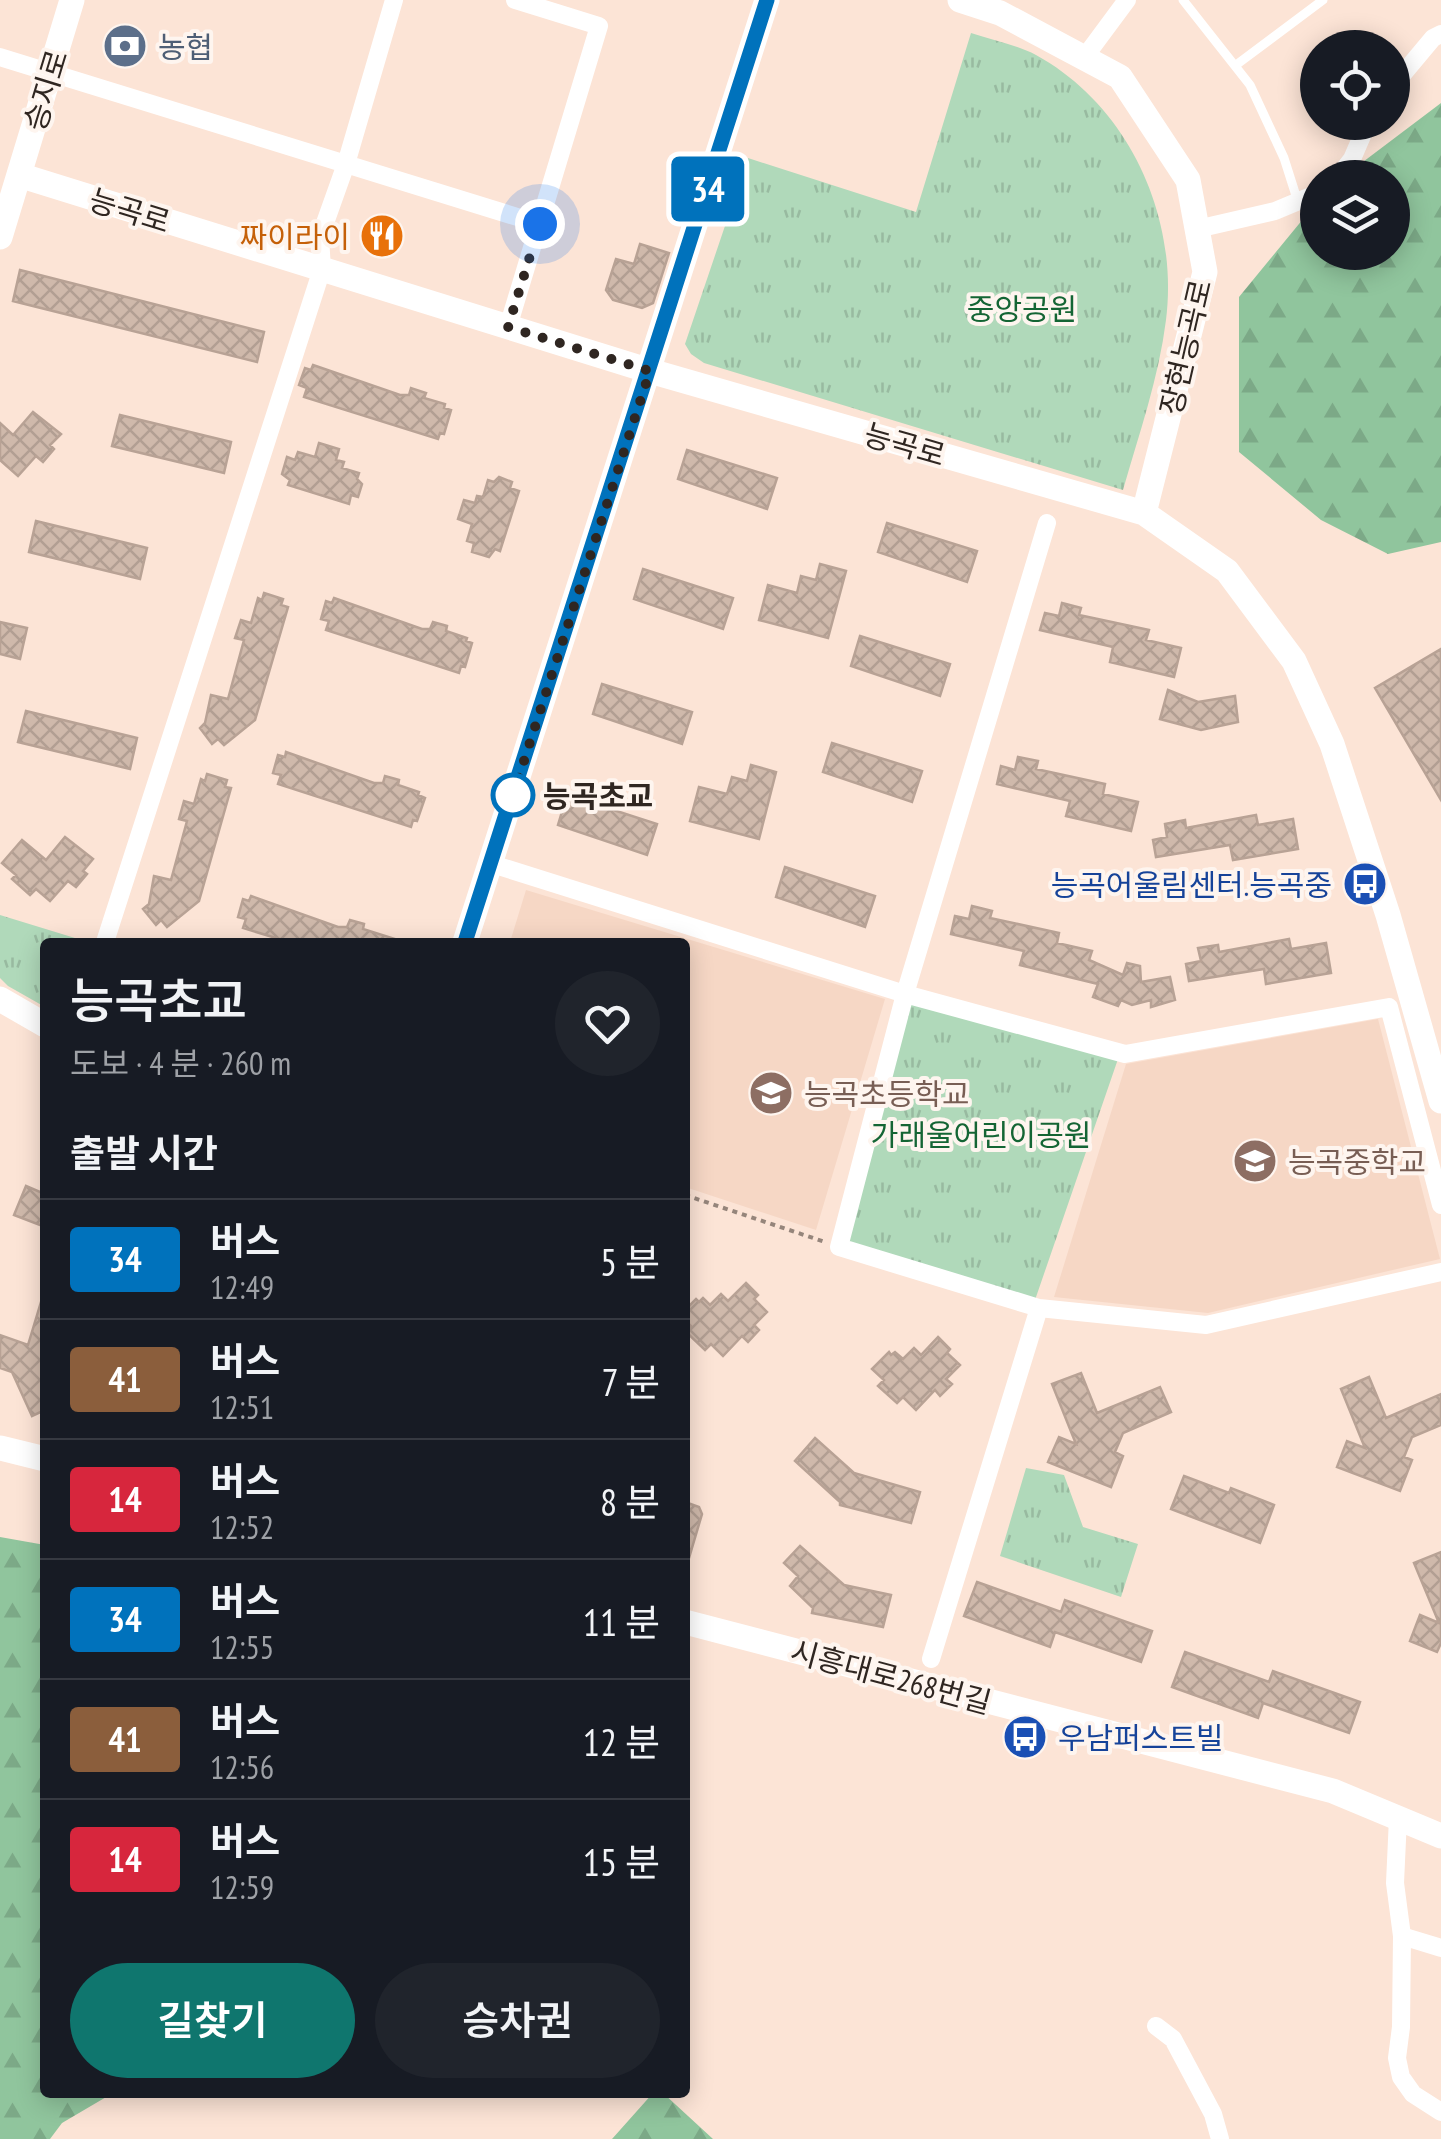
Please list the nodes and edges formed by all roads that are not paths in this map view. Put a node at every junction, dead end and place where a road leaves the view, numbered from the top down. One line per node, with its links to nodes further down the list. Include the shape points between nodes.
1 (72, 0): 14 (street, 승지로)
2 (394, 0): 15 (street)
3 (515, 0): 18 (street, via 600,26)
4 (767, 0): 23 (street)
5 (960, 0): 11 (street, 장현능곡로, via 1000,13)
6 (1127, 0): 11 (street)
7 (1182, 0): 12 (lane)
8 (1323, 0): 12 (lane)
9 (1441, 34): 13 (street)
10 (0, 57): 14 (street)
11 (1084, 58): 19 (street, 장현능곡로, via 1120,78 1188,180)
12 (1236, 65): 17 (lane, via 1284,158)
13 (1410, 65)
14 (50, 73): 15 (street); 16 (street, 승지로)
15 (346, 164): 18 (street); 21 (street, via 320,237)
16 (19, 175): 20 (street, 승지로); 21 (street, 능곡로)
17 (1298, 202): 19 (street)
18 (540, 224): 22 (street)
19 (1198, 229): 24 (street, 장현능곡로, via 1205,272)
20 (0, 238)
21 (322, 269): 22 (street, 능곡로); 27 (street)
22 (508, 327): 23 (street, 능곡로)
23 (650, 371): 24 (street, 능곡로); 26 (street)
24 (1144, 513): 32 (street, 능곡로, via 1227,570 1294,661 1332,744)
25 (1047, 523): 29 (street)
26 (492, 864): 28 (street); 29 (street)
27 (106, 938)
28 (466, 938)
29 (905, 994): 33 (street, via 1126,1054 1389,1007); 35 (street, via 839,1247)
30 (0, 999): 31 (street)
31 (40, 1022)
32 (1441, 1101)
33 (1441, 1205)
34 (1441, 1272): 35 (street, via 1206,1326)
35 (1039, 1308): 39 (street)
36 (0, 1448): 37 (street)
37 (40, 1458)
38 (690, 1623): 40 (street, 시흥대로268번길, via 1332,1791)
39 (931, 1659)
40 (1398, 1818): 41 (street, 시흥대로268번길); 42 (street, via 1395,1883)
41 (1441, 1836)
42 (1402, 1936): 43 (street); 45 (street, via 1401,2077)
43 (1441, 1948)
44 (1156, 2026): 46 (street, via 1174,2038)
45 (1441, 2112)
46 (1220, 2139)

